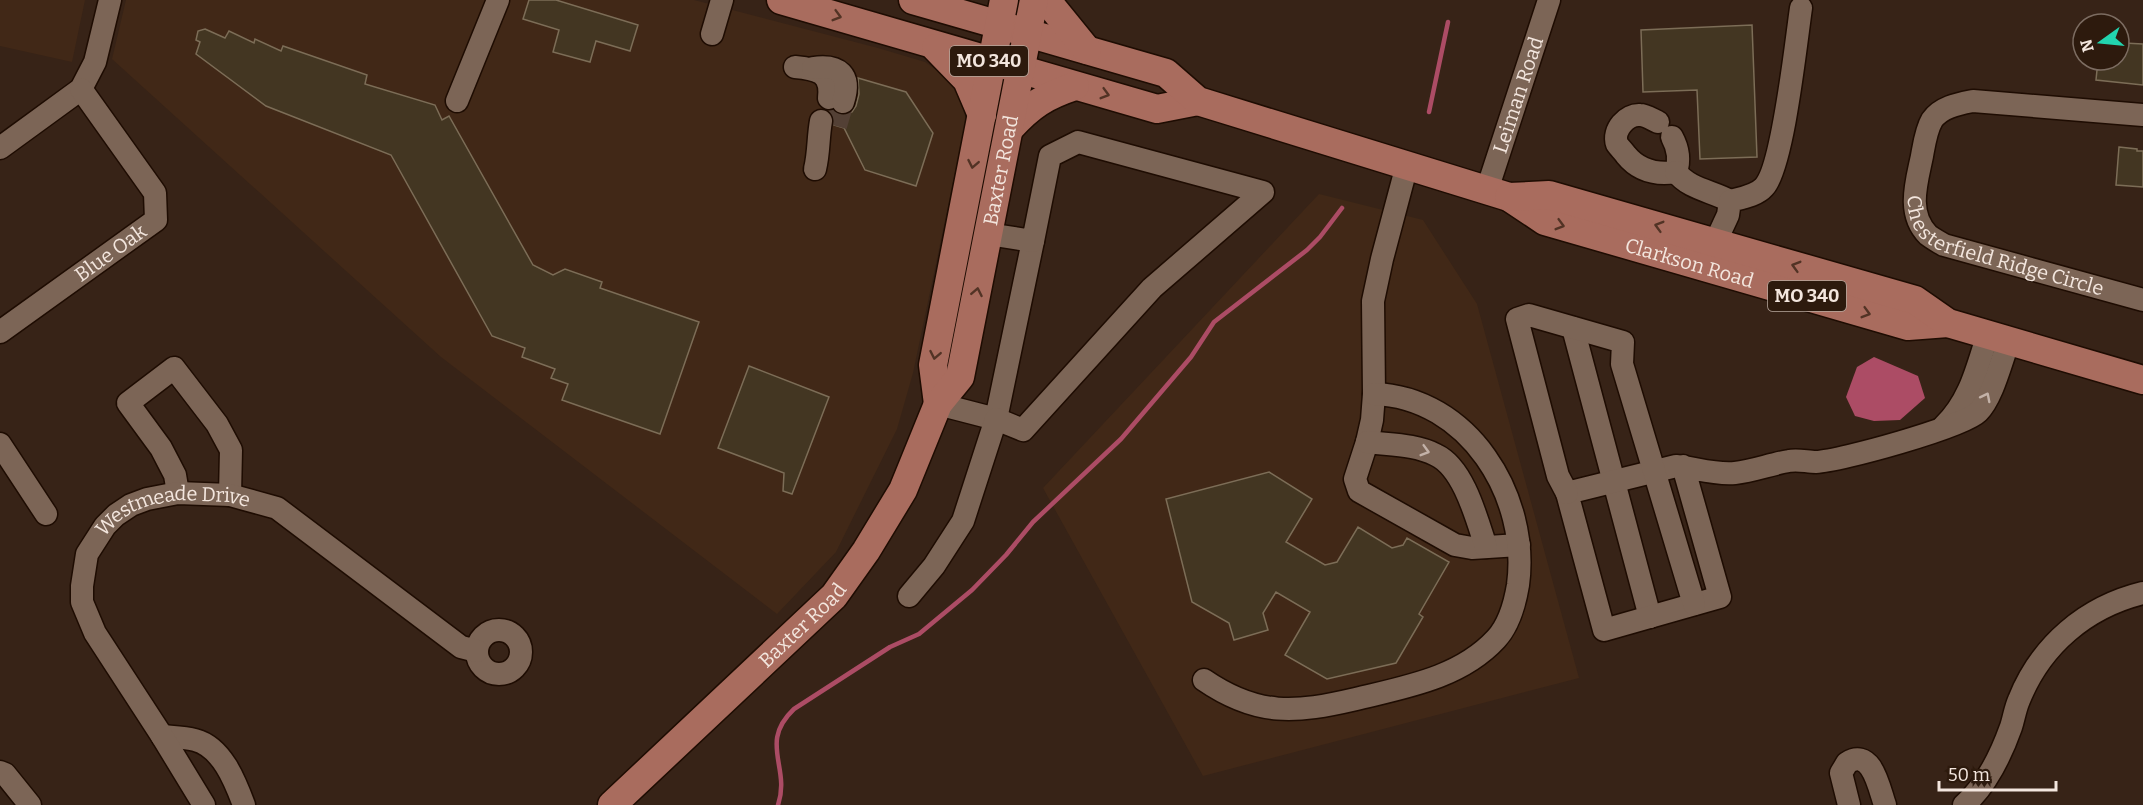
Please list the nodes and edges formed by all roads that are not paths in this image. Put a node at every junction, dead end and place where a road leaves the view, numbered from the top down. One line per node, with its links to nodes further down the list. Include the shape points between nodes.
1 (110, 0): 19 (street, via 95,62)
2 (722, 0): 12 (street)
3 (781, 0): 13 (main road, Clarkson Road / MO 340, one-way to 13)
4 (1034, 0): 11 (main road, Baxter Road)
5 (1049, 0): 14 (main road)
6 (1549, 0): 31 (street, Leiman Road)
7 (933, 2): 10 (main road, Clarkson Road / MO 340)
8 (493, 6): 21 (street)
9 (1801, 8): 32 (street, via 1772,175 1759,192)
10 (1002, 12): 11 (main road, Clarkson Road / MO 340); 15 (main road, Baxter Road)
11 (1027, 33): 14 (main road, Clarkson Road / MO 340); 17 (main road, Baxter Road)
12 (712, 34)
13 (932, 44): 15 (main road, Clarkson Road / MO 340); 23 (main road, via 967,80)
14 (1087, 50): 22 (main road, Clarkson Road / MO 340, via 1166,73)
15 (993, 62): 17 (main road, Clarkson Road / MO 340); 23 (main road, Baxter Road)
16 (804, 68): 20 (street, via 826,77)
17 (1020, 70): 18 (main road, Clarkson Road / MO 340); 26 (main road, Baxter Road)
18 (1075, 86): 22 (main road, Clarkson Road / MO 340, one-way to 22, via 1157,109); 26 (main road, via 1039,100)
19 (81, 89): 27 (street); 40 (street, Blue Oak, via 155,193 156,220)
20 (836, 100)
21 (457, 101)
22 (1198, 101): 29 (main road, Clarkson Road / MO 340)
23 (982, 115): 44 (main road, Baxter Road, one-way to 44, via 933,365)
24 (2143, 115): 37 (street, Chesterfield Ridge Circle, via 1973,101 1960,104 1944,110 1932,121 1914,198 1917,216 1928,234 1944,245)
25 (829, 123): 28 (street, via 818,136)
26 (1010, 128): 33 (main road, Baxter Road)
27 (0, 148)
28 (816, 164)
29 (1407, 165): 31 (main road, Clarkson Road / MO 340); 43 (street, via 1373,301)
30 (1676, 172): 30 (street, via 1648,172 1631,161 1617,144 1621,124 1642,115 1665,129 1677,146); 32 (street, via 1684,182)
31 (1498, 193): 35 (main road, Clarkson Road / MO 340, one-way to 31, via 1549,195); 36 (main road, Clarkson Road / MO 340, one-way to 36, via 1545,221)
32 (1730, 201): 35 (street)
33 (988, 234): 34 (street); 44 (main road, Baxter Road, one-way to 33, via 960,376)
34 (1033, 241): 45 (street); 45 (street, via 1050,156 1078,142 1263,192 1152,288 1023,430)
35 (1715, 243): 36 (main road); 38 (main road, Clarkson Road / MO 340, one-way to 35, via 1916,300)
36 (1668, 256): 38 (main road, Clarkson Road / MO 340, one-way to 38, via 1908,326)
37 (2143, 300)
38 (1948, 323): 41 (main road, Clarkson Road / MO 340)
39 (1573, 328): 49 (street, via 1623,342 1622,364); 50 (street); 52 (street, via 1529,315 1517,319 1558,476)
40 (0, 332)
41 (1998, 338): 42 (main road, Clarkson Road / MO 340); 48 (street, via 1955,415 1941,429 1839,459 1791,460 1734,473)
42 (2143, 380)
43 (1374, 394): 46 (street); 55 (street, via 1424,404 1474,443 1505,489)
44 (938, 404): 45 (street); 68 (main road, Baxter Road, via 903,490 834,596)
45 (996, 419): 58 (street, via 963,521)
46 (1367, 442): 56 (street, one-way to 56, via 1438,455 1461,482); 56 (street, via 1355,479 1359,491 1455,545)
47 (0, 444): 54 (street)
48 (1683, 466): 49 (street); 59 (street, via 1720,597)
49 (1655, 470): 50 (street); 59 (street)
50 (1613, 481): 52 (street); 60 (street)
51 (178, 493): 53 (street, Westmeade Drive); 53 (street, via 175,475 161,448 128,403 174,368 217,424 231,450); 63 (street, Westmeade Drive, via 147,499 116,515 95,538 87,554 81,586 82,602 94,633)
52 (1567, 493): 60 (street, via 1604,630)
53 (230, 495): 61 (street, Westmeade Drive, via 277,508 461,647)
54 (46, 514)
55 (1519, 545): 56 (street); 62 (street, via 1516,592 1498,637 1463,665 1432,680 1314,708 1282,710 1240,700)
56 (1486, 547)
57 (2143, 593): 71 (street, via 2105,607 2059,637 2029,680 1988,776)
58 (909, 596)
59 (1694, 604): 60 (street)
60 (1650, 617)
61 (477, 651)
62 (1204, 680)
63 (162, 736): 66 (street, Westmeade Drive); 67 (street, via 196,740 218,754)
64 (0, 772): 65 (street)
65 (30, 805)
66 (204, 805)
67 (244, 805)
68 (612, 805)
69 (1849, 805): 70 (street, via 1841,772 1847,763 1860,759 1873,769)
70 (1885, 805)
71 (1964, 805)

